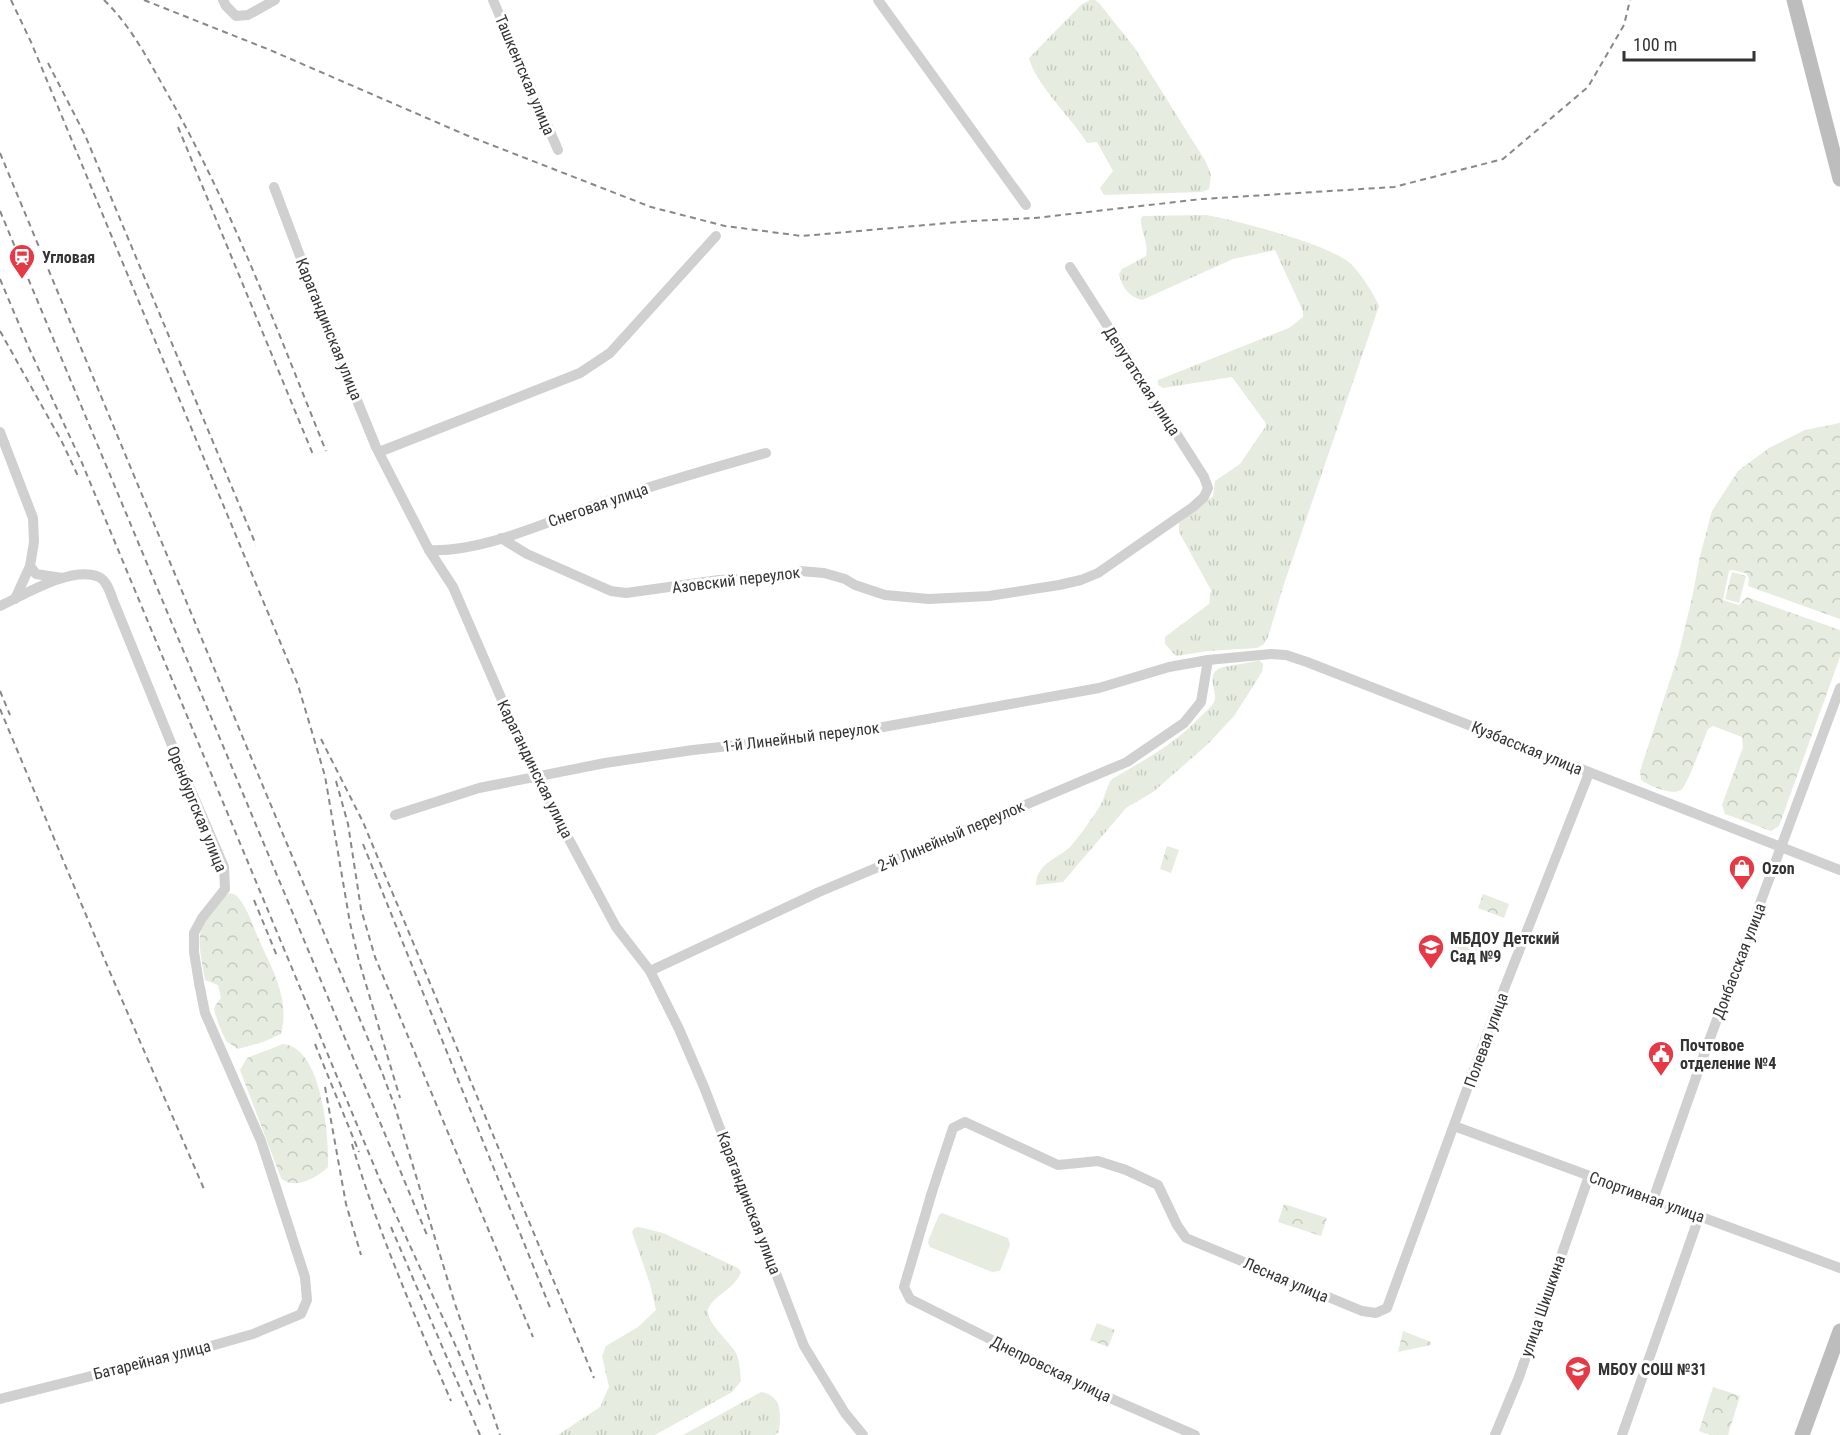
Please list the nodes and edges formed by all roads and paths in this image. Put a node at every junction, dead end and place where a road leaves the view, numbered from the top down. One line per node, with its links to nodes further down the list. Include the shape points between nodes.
1 (223, 0): 2 (street, via 236,16 248,15)
2 (275, 0)
3 (493, 0): 6 (street, Ташкентская улица)
4 (878, 0): 9 (street)
5 (1794, 0): 7 (main road)
6 (558, 150)
7 (1840, 179)
8 (274, 187): 13 (street, Карагандинская улица, via 322,317)
9 (1026, 205)
10 (716, 236): 13 (street, via 610,353 580,373)
11 (1070, 267): 15 (street, Депутатская улица, via 1204,477 1208,488)
12 (0, 432): 18 (street, via 33,518)
13 (379, 452): 17 (street, Карагандинская улица)
14 (766, 453): 16 (street, Снеговая улица, via 643,489)
15 (1204, 497): 16 (street, Азовский переулок, via 1098,573 1081,580 989,596 928,599 885,595 824,573 800,571 788,577 719,580 626,594 527,554)
16 (501, 538): 17 (street, Снеговая улица, via 446,551)
17 (429, 550): 25 (street, Карагандинская улица, via 453,587)
18 (30, 566): 19 (street, via 36,574); 20 (street)
19 (62, 578): 20 (street); 37 (street, Оренбургская улица, via 87,574 100,577 106,584 224,867 225,889 194,933 199,983 205,1013 261,1141 305,1277 307,1300)
20 (15, 599): 21 (street)
21 (0, 606)
22 (1208, 660): 24 (street, Кузбасская улица, via 1286,655); 25 (street, 1-й Линейный переулок, via 1099,688 850,733 693,750); 29 (street, 2-й Линейный переулок, via 1201,702 1184,723 1127,762 819,892)
23 (1840, 688): 27 (street, Донбасская улица)
24 (1589, 773): 27 (street, Кузбасская улица); 30 (street, Полевая улица)
25 (535, 776): 26 (street, 1-й Линейный переулок, via 456,794); 29 (street, Карагандинская улица, via 616,927)
26 (395, 815)
27 (1782, 848): 28 (street, Кузбасская улица); 32 (street, Донбасская улица)
28 (1840, 870)
29 (650, 971): 40 (street, Карагандинская улица, via 704,1087 804,1346)
30 (1454, 1126): 31 (street, Спортивная улица); 36 (street, Полевая улица)
31 (1589, 1176): 32 (street, Спортивная улица); 42 (street, улица Шишкина)
32 (1653, 1200): 33 (street, Спортивная улица)
33 (1699, 1217): 34 (street, Спортивная улица); 43 (street)
34 (1840, 1268)
35 (910, 1299): 36 (street, Лесная улица, via 904,1287 932,1192 953,1128 965,1122 1058,1165 1098,1161 1126,1170 1158,1185 1186,1238 1362,1311 1377,1313); 41 (street, Днепровская улица, via 1096,1392)
36 (1387, 1308)
37 (301, 1314): 39 (street, Батарейная улица, via 211,1346)
38 (1840, 1331): 44 (main road)
39 (0, 1399)
40 (863, 1435)
41 (1195, 1435)
42 (1495, 1435)
43 (1622, 1435)
44 (1802, 1435)

